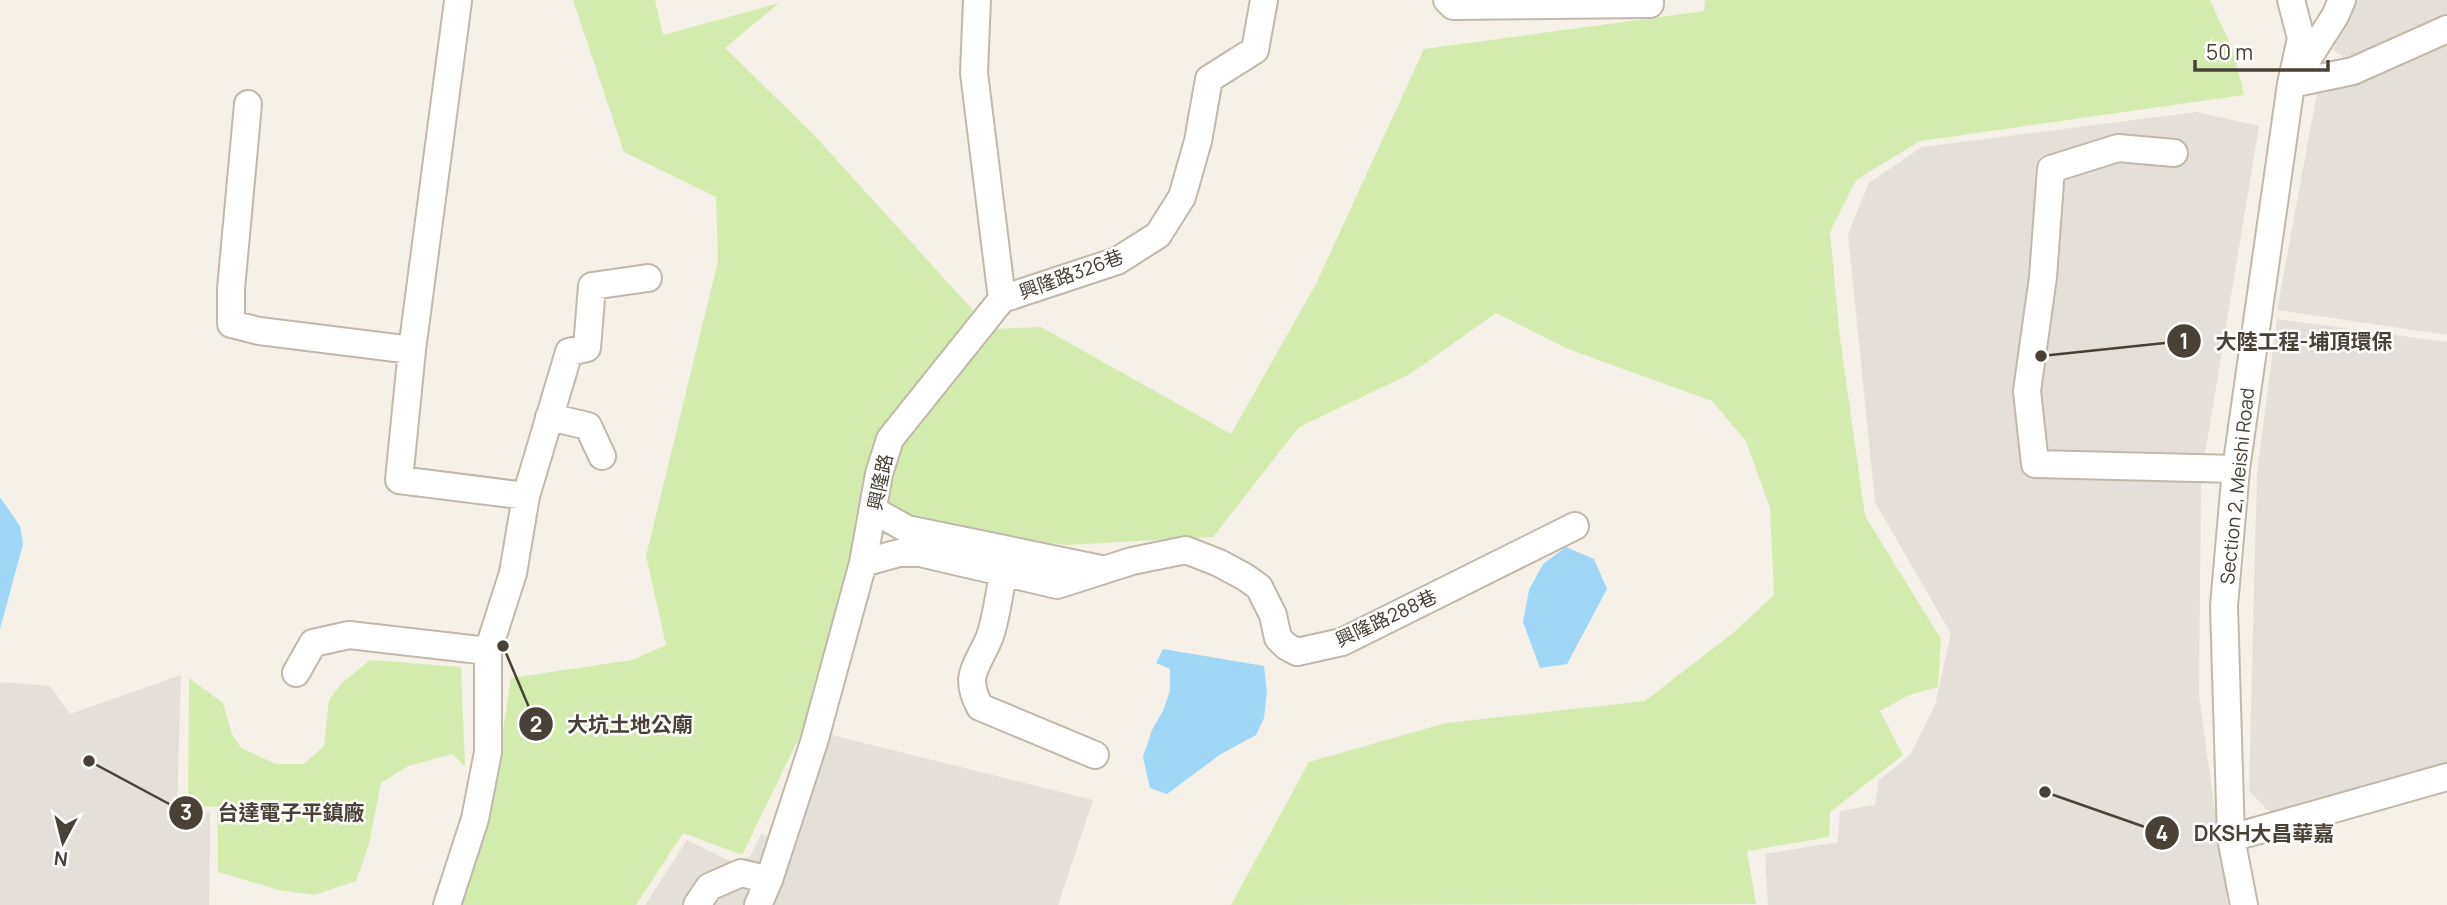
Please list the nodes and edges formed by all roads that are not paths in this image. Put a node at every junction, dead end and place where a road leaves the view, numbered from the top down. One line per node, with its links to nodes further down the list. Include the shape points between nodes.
1 (977, 0): 14 (street, via 974,73)
2 (1264, 0): 14 (street, 興隆路326巷, via 1255,50 1209,79 1182,197 1158,235 1117,261)
3 (1447, 0): 4 (street, via 1453,6 1650,4)
4 (1650, 0)
5 (2274, 0): 10 (street)
6 (2291, 0): 10 (street, via 2301,38)
7 (2342, 0): 10 (street, Section 2, Meishi Road)
8 (458, 1): 15 (street)
9 (2447, 29): 10 (street, via 2353,71)
10 (2291, 84): 18 (street, Section 2, Meishi Road)
11 (248, 104): 15 (street, via 231,324)
12 (2174, 153): 18 (street, via 2118,148 2051,169 2043,277 2027,391 2035,464)
13 (648, 278): 16 (street, via 592,286 587,348 569,352)
14 (1002, 299): 20 (street, 興隆路, via 890,439)
15 (412, 350): 19 (street, via 398,480)
16 (549, 417): 17 (street, via 587,426); 19 (street)
17 (602, 456)
18 (2236, 469): 29 (street, Section 2, Meishi Road, via 2224,606)
19 (526, 496): 25 (street, via 513,573)
20 (873, 510): 22 (street, 興隆路); 23 (street, via 907,529)
21 (1575, 526): 23 (street, 興隆路288巷, via 1342,642 1297,652 1278,638 1259,587 1219,563 1186,550)
22 (863, 563): 24 (street, 興隆路288巷, via 899,553 920,553); 30 (street, 興隆路, via 814,742)
23 (1104, 570): 24 (street, 興隆路288巷, via 1057,585)
24 (1004, 571): 27 (street, via 990,636 975,664 972,692 980,707)
25 (488, 651): 26 (street, via 349,635 313,643); 31 (street, via 488,752 475,819)
26 (296, 673)
27 (1095, 755)
28 (2447, 777): 29 (street)
29 (2231, 838): 34 (street, Section 2, Meishi Road)
30 (769, 880): 32 (street, via 741,873 709,887); 33 (street, 興隆路)
31 (447, 905)
32 (697, 905)
33 (758, 905)
34 (2244, 905)

